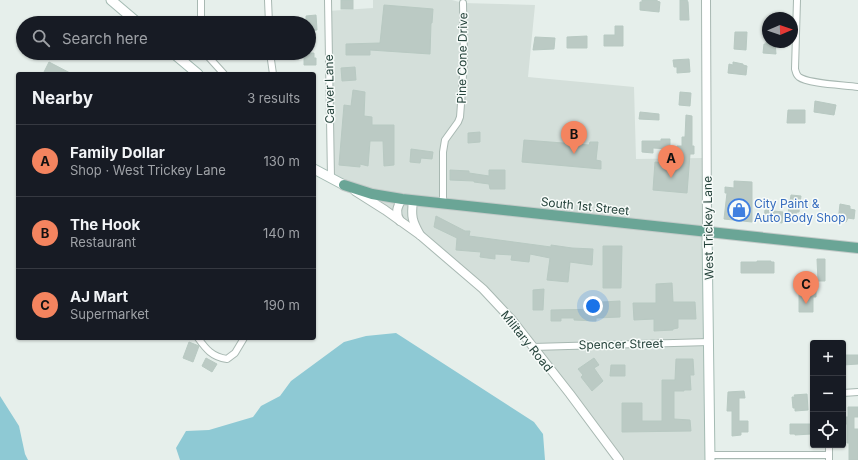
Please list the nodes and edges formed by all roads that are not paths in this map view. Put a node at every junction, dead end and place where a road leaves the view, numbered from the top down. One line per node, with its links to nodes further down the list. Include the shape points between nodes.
1 (111, 0): 9 (main road)
2 (200, 0): 10 (street)
3 (268, 0): 11 (street)
4 (328, 0): 20 (street, Carver Lane)
5 (706, 0): 26 (street, West Trickey Lane)
6 (789, 0): 7 (street)
7 (797, 0): 18 (street, via 796,74 802,79 816,82)
8 (463, 3): 24 (street, Pine Cone Drive, via 462,104 458,122 444,140)
9 (130, 16)
10 (201, 16)
11 (269, 16)
12 (181, 60): 15 (main road)
13 (212, 60): 16 (street)
14 (271, 60): 17 (street)
15 (196, 72)
16 (222, 72)
17 (273, 72)
18 (858, 87)
19 (316, 170): 20 (main road, South 1st Street)
20 (330, 178): 21 (main road, South 1st Street)
21 (344, 184): 22 (main road, South 1st Street, via 372,194); 25 (street, Military Road)
22 (402, 200): 23 (main road, South 1st Street); 25 (street, via 397,215)
23 (413, 201): 24 (main road, South 1st Street); 27 (street, Military Road, via 412,219)
24 (443, 204): 26 (main road, South 1st Street)
25 (405, 226): 27 (street, Military Road)
26 (707, 232): 28 (main road, South 1st Street); 31 (main road, West Trickey Lane)
27 (420, 235): 32 (street, Military Road, via 483,289)
28 (858, 248)
29 (200, 340): 30 (street, via 213,355 227,359 235,353)
30 (243, 340)
31 (709, 342): 32 (street, Spencer Street); 35 (main road, West Trickey Lane)
32 (533, 347): 37 (street, Military Road)
33 (858, 392): 34 (street)
34 (846, 393)
35 (710, 458): 36 (street)
36 (829, 458)
37 (619, 460)

